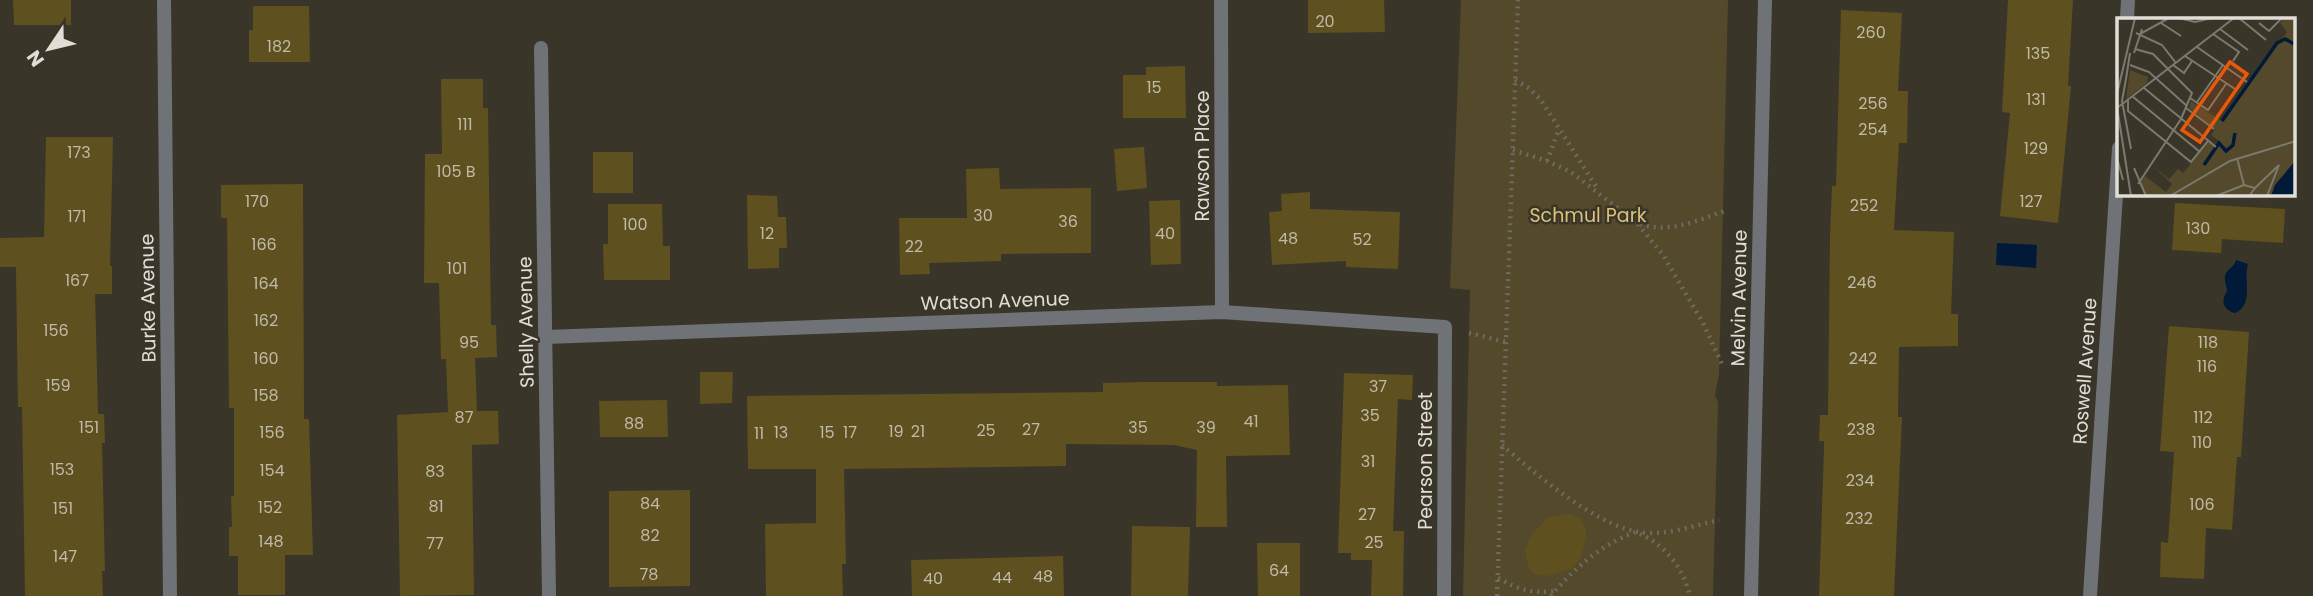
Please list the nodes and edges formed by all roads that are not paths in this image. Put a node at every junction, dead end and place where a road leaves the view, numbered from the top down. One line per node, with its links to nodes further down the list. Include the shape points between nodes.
1 (164, 0): 11 (street, Burke Avenue)
2 (1221, 0): 8 (street, Rawson Place)
3 (1765, 0): 14 (street, Melvin Avenue)
4 (2128, 0): 5 (street)
5 (2127, 18)
6 (541, 48): 10 (street, Shelly Avenue)
7 (2117, 179): 15 (street, Roswell Avenue)
8 (1222, 312): 9 (street, Watson Avenue); 10 (street, Watson Avenue)
9 (1445, 327): 13 (street, Pearson Street)
10 (546, 337): 12 (street, Shelly Avenue)
11 (170, 596)
12 (549, 596)
13 (1444, 596)
14 (1751, 596)
15 (2090, 596)

